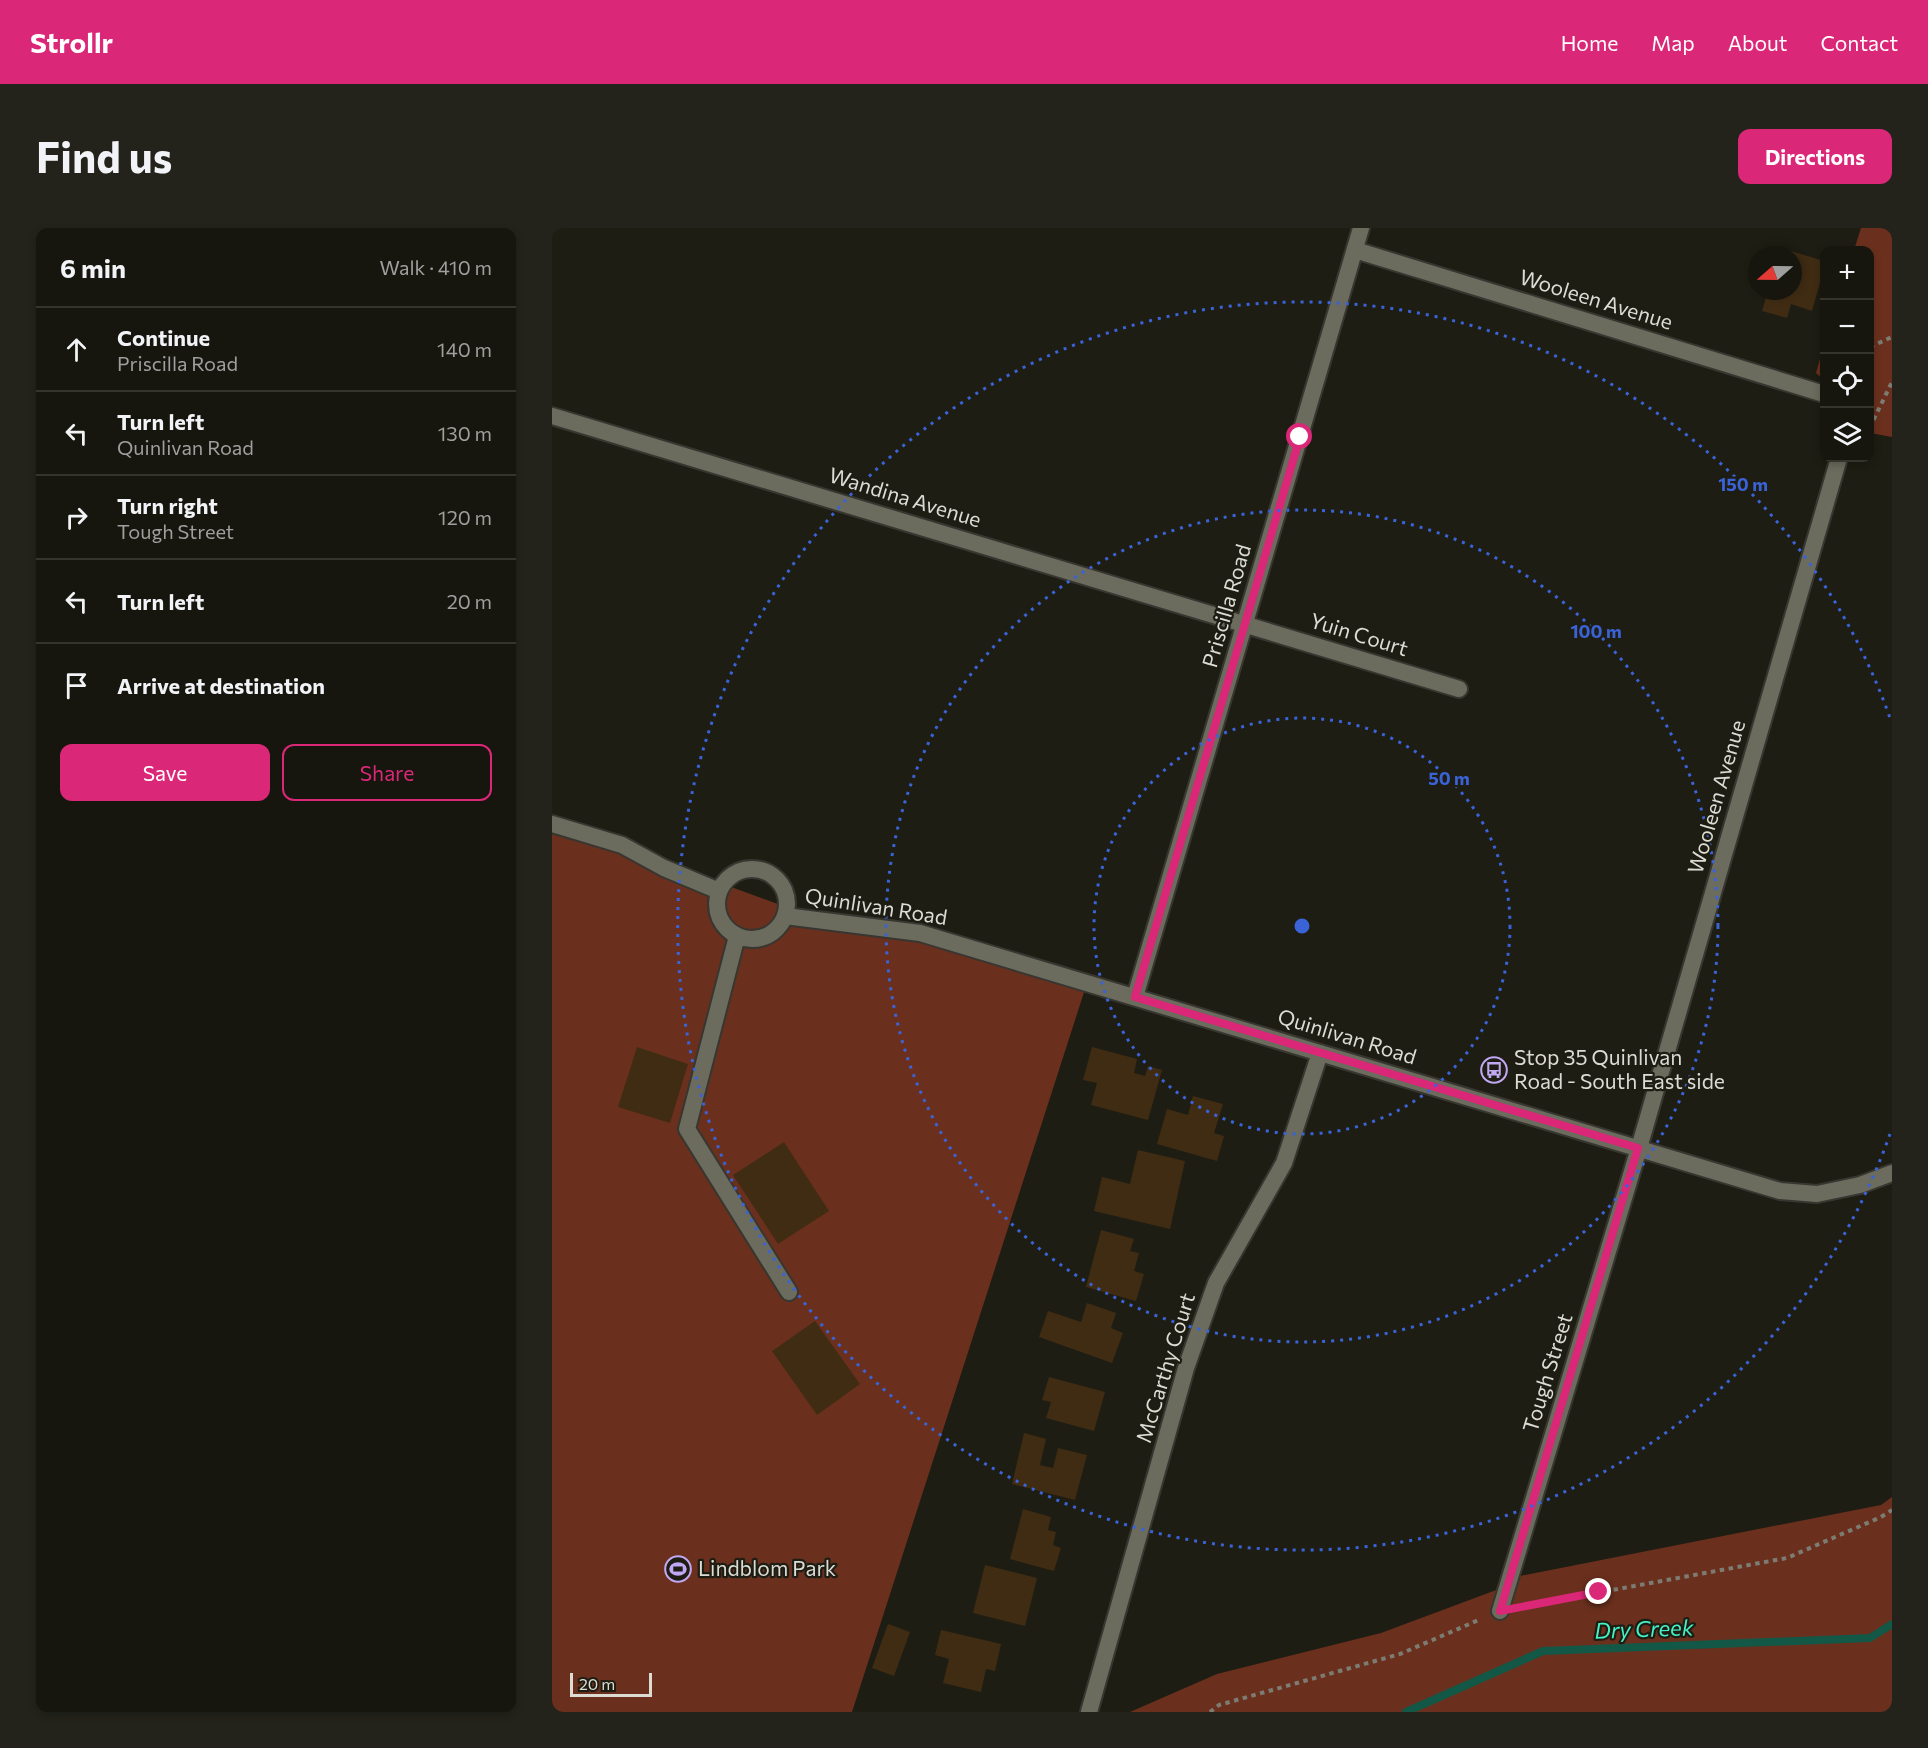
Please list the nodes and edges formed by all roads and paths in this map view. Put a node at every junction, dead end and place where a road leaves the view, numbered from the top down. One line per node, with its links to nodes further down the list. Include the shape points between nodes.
1 (1362, 228): 2 (street, Priscilla Road)
2 (1355, 250): 6 (street, Wooleen Avenue); 10 (street, Priscilla Road)
3 (1892, 337): 4 (path)
4 (1874, 345)
5 (1892, 382): 8 (path)
6 (1820, 393)
7 (552, 416): 10 (street, Wandina Avenue)
8 (1874, 418)
9 (1838, 462): 18 (street, Wooleen Avenue)
10 (1245, 624): 11 (street, Yuin Court); 16 (street, Priscilla Road)
11 (1459, 689)
12 (552, 824): 13 (street, via 622,845)
13 (719, 891): 14 (street, via 736,873 756,869 768,873 785,895); 15 (street, via 721,920)
14 (785, 916): 15 (street, via 766,936); 16 (street, Quinlivan Road, via 920,933)
15 (737, 936): 20 (street, via 687,1129)
16 (1135, 997): 17 (street, Quinlivan Road)
17 (1320, 1053): 18 (street, Quinlivan Road); 23 (street, McCarthy Court, via 1284,1162 1216,1283 1186,1368)
18 (1638, 1148): 19 (street, Quinlivan Road, via 1780,1191 1817,1194); 22 (street, Tough Street)
19 (1892, 1173)
20 (789, 1292)
21 (1892, 1510): 22 (path, via 1787,1558)
22 (1500, 1611): 24 (path, via 1400,1654 1219,1705)
23 (1089, 1712)
24 (1210, 1712)

